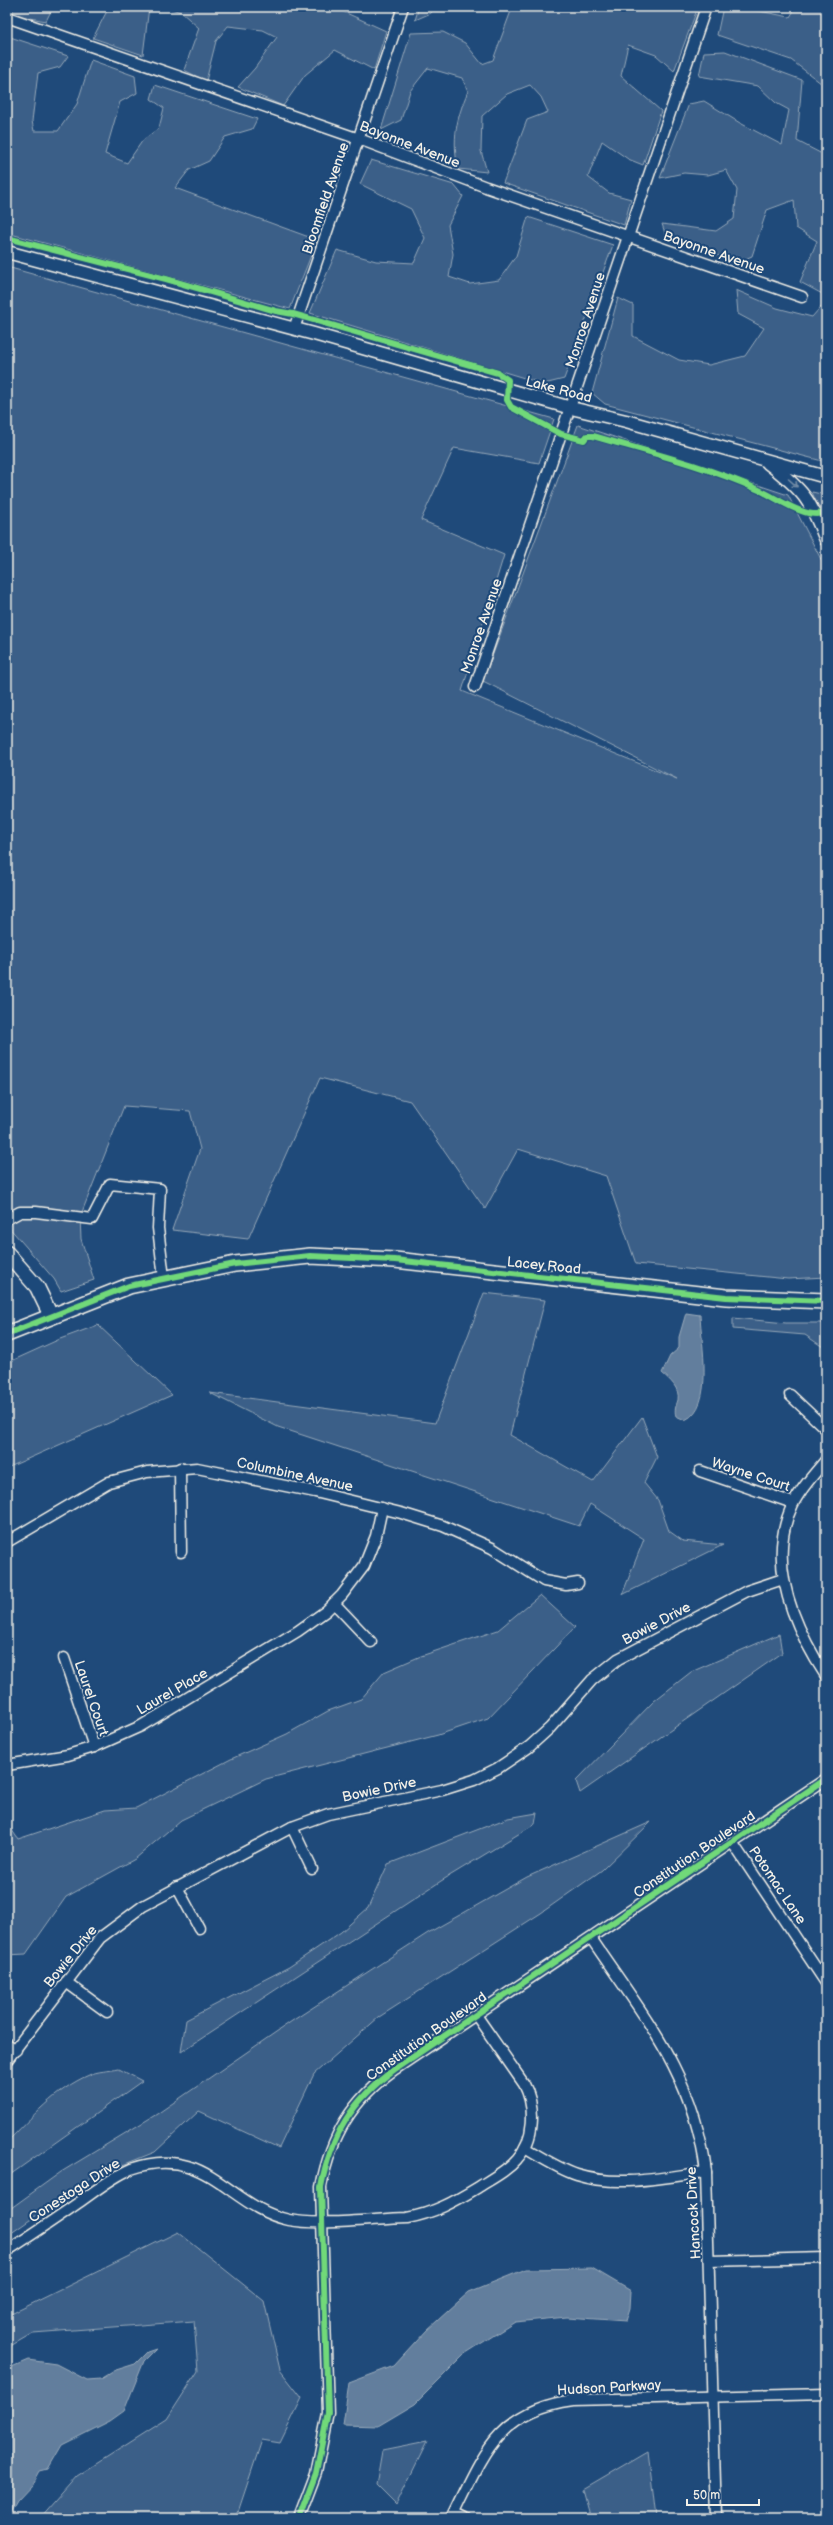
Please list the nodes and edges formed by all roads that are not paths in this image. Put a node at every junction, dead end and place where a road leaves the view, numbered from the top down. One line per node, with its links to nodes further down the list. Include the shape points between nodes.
1 (403, 7): 4 (street, Bloomfield Avenue)
2 (706, 7): 5 (street, Monroe Avenue)
3 (7, 17): 4 (street, Bayonne Avenue)
4 (359, 139): 5 (street, Bayonne Avenue); 8 (street, Bloomfield Avenue)
5 (626, 237): 7 (street, Bayonne Avenue); 9 (street, Monroe Avenue)
6 (7, 252): 8 (street, Lake Road)
7 (802, 297)
8 (294, 329): 9 (street, Lake Road)
9 (570, 408): 10 (street, Lake Road); 13 (street, Monroe Avenue)
10 (763, 459): 11 (street, Lake Road); 12 (street, one-way to 12, via 800,489 815,514)
11 (826, 477)
12 (826, 540)
13 (476, 687)
14 (7, 1219): 16 (street, via 20,1212 36,1212 92,1219 110,1184 160,1189 158,1228)
15 (7, 1253): 18 (main road, via 37,1287)
16 (164, 1278): 17 (main road, Lacey Road, via 260,1261 310,1256 372,1258 704,1294); 18 (main road, Lacey Road, via 129,1286)
17 (826, 1301)
18 (52, 1316): 19 (main road, Lacey Road)
19 (7, 1334)
20 (790, 1395): 21 (street)
21 (826, 1429)
22 (826, 1460): 25 (street)
23 (180, 1468): 26 (street, Columbine Avenue, via 212,1471); 27 (street, Columbine Avenue, via 147,1472 108,1482); 28 (street)
24 (700, 1471): 25 (street, Wayne Court)
25 (793, 1502): 29 (street, via 782,1544)
26 (382, 1508): 30 (street, Columbine Avenue, via 443,1526 492,1548 544,1581 566,1586); 31 (street, Laurel Place, via 376,1536 364,1566)
27 (7, 1542)
28 (181, 1552)
29 (783, 1579): 34 (street, via 800,1630); 38 (street, Bowie Drive, via 747,1591 618,1659 592,1680 550,1728 529,1747 498,1768 474,1780 442,1790 328,1814)
30 (578, 1583)
31 (334, 1603): 32 (street); 35 (street, Laurel Place, via 298,1631 174,1708)
32 (371, 1642)
33 (64, 1658): 35 (street, Laurel Court)
34 (826, 1676)
35 (94, 1747): 36 (street, Laurel Place, via 68,1755)
36 (7, 1765)
37 (826, 1779): 39 (street, Constitution Boulevard)
38 (292, 1827): 40 (street); 41 (street, Bowie Drive)
39 (732, 1842): 43 (street, Constitution Boulevard); 45 (street, Potomac Lane)
40 (312, 1869)
41 (177, 1887): 42 (street); 44 (street, Bowie Drive, via 119,1922 100,1938)
42 (199, 1928)
43 (591, 1938): 47 (street, Constitution Boulevard); 52 (street, Hancock Drive, via 677,2070 697,2123)
44 (66, 1982): 46 (street); 49 (street, Bowie Drive)
45 (826, 1983)
46 (107, 2012)
47 (476, 2015): 51 (street, Conestoga Drive, via 530,2096 532,2120); 53 (street, Constitution Boulevard, via 375,2084 354,2106 327,2158 321,2187)
48 (7, 2044): 49 (street)
49 (16, 2050): 50 (street, Bowie Drive)
50 (7, 2060)
51 (525, 2148): 52 (street, via 576,2174 594,2179 636,2180); 53 (street, Conestoga Drive, via 517,2159 492,2179 450,2204 425,2214 407,2218)
52 (706, 2172): 56 (street, Hancock Drive)
53 (321, 2221): 54 (street, Conestoga Drive, via 289,2220 260,2209 207,2173 179,2165 156,2164 120,2174); 60 (street, Constitution Boulevard, via 328,2413 322,2453)
54 (7, 2251)
55 (826, 2258): 56 (street)
56 (709, 2261): 58 (street, Hancock Drive)
57 (826, 2394): 58 (street, Hudson Parkway)
58 (713, 2397): 59 (street, Hudson Parkway, via 574,2400 535,2408 508,2426 495,2439 483,2456); 62 (street, Hancock Drive)
59 (454, 2515): 61 (street)
60 (299, 2518)
61 (466, 2518)
62 (716, 2518)

